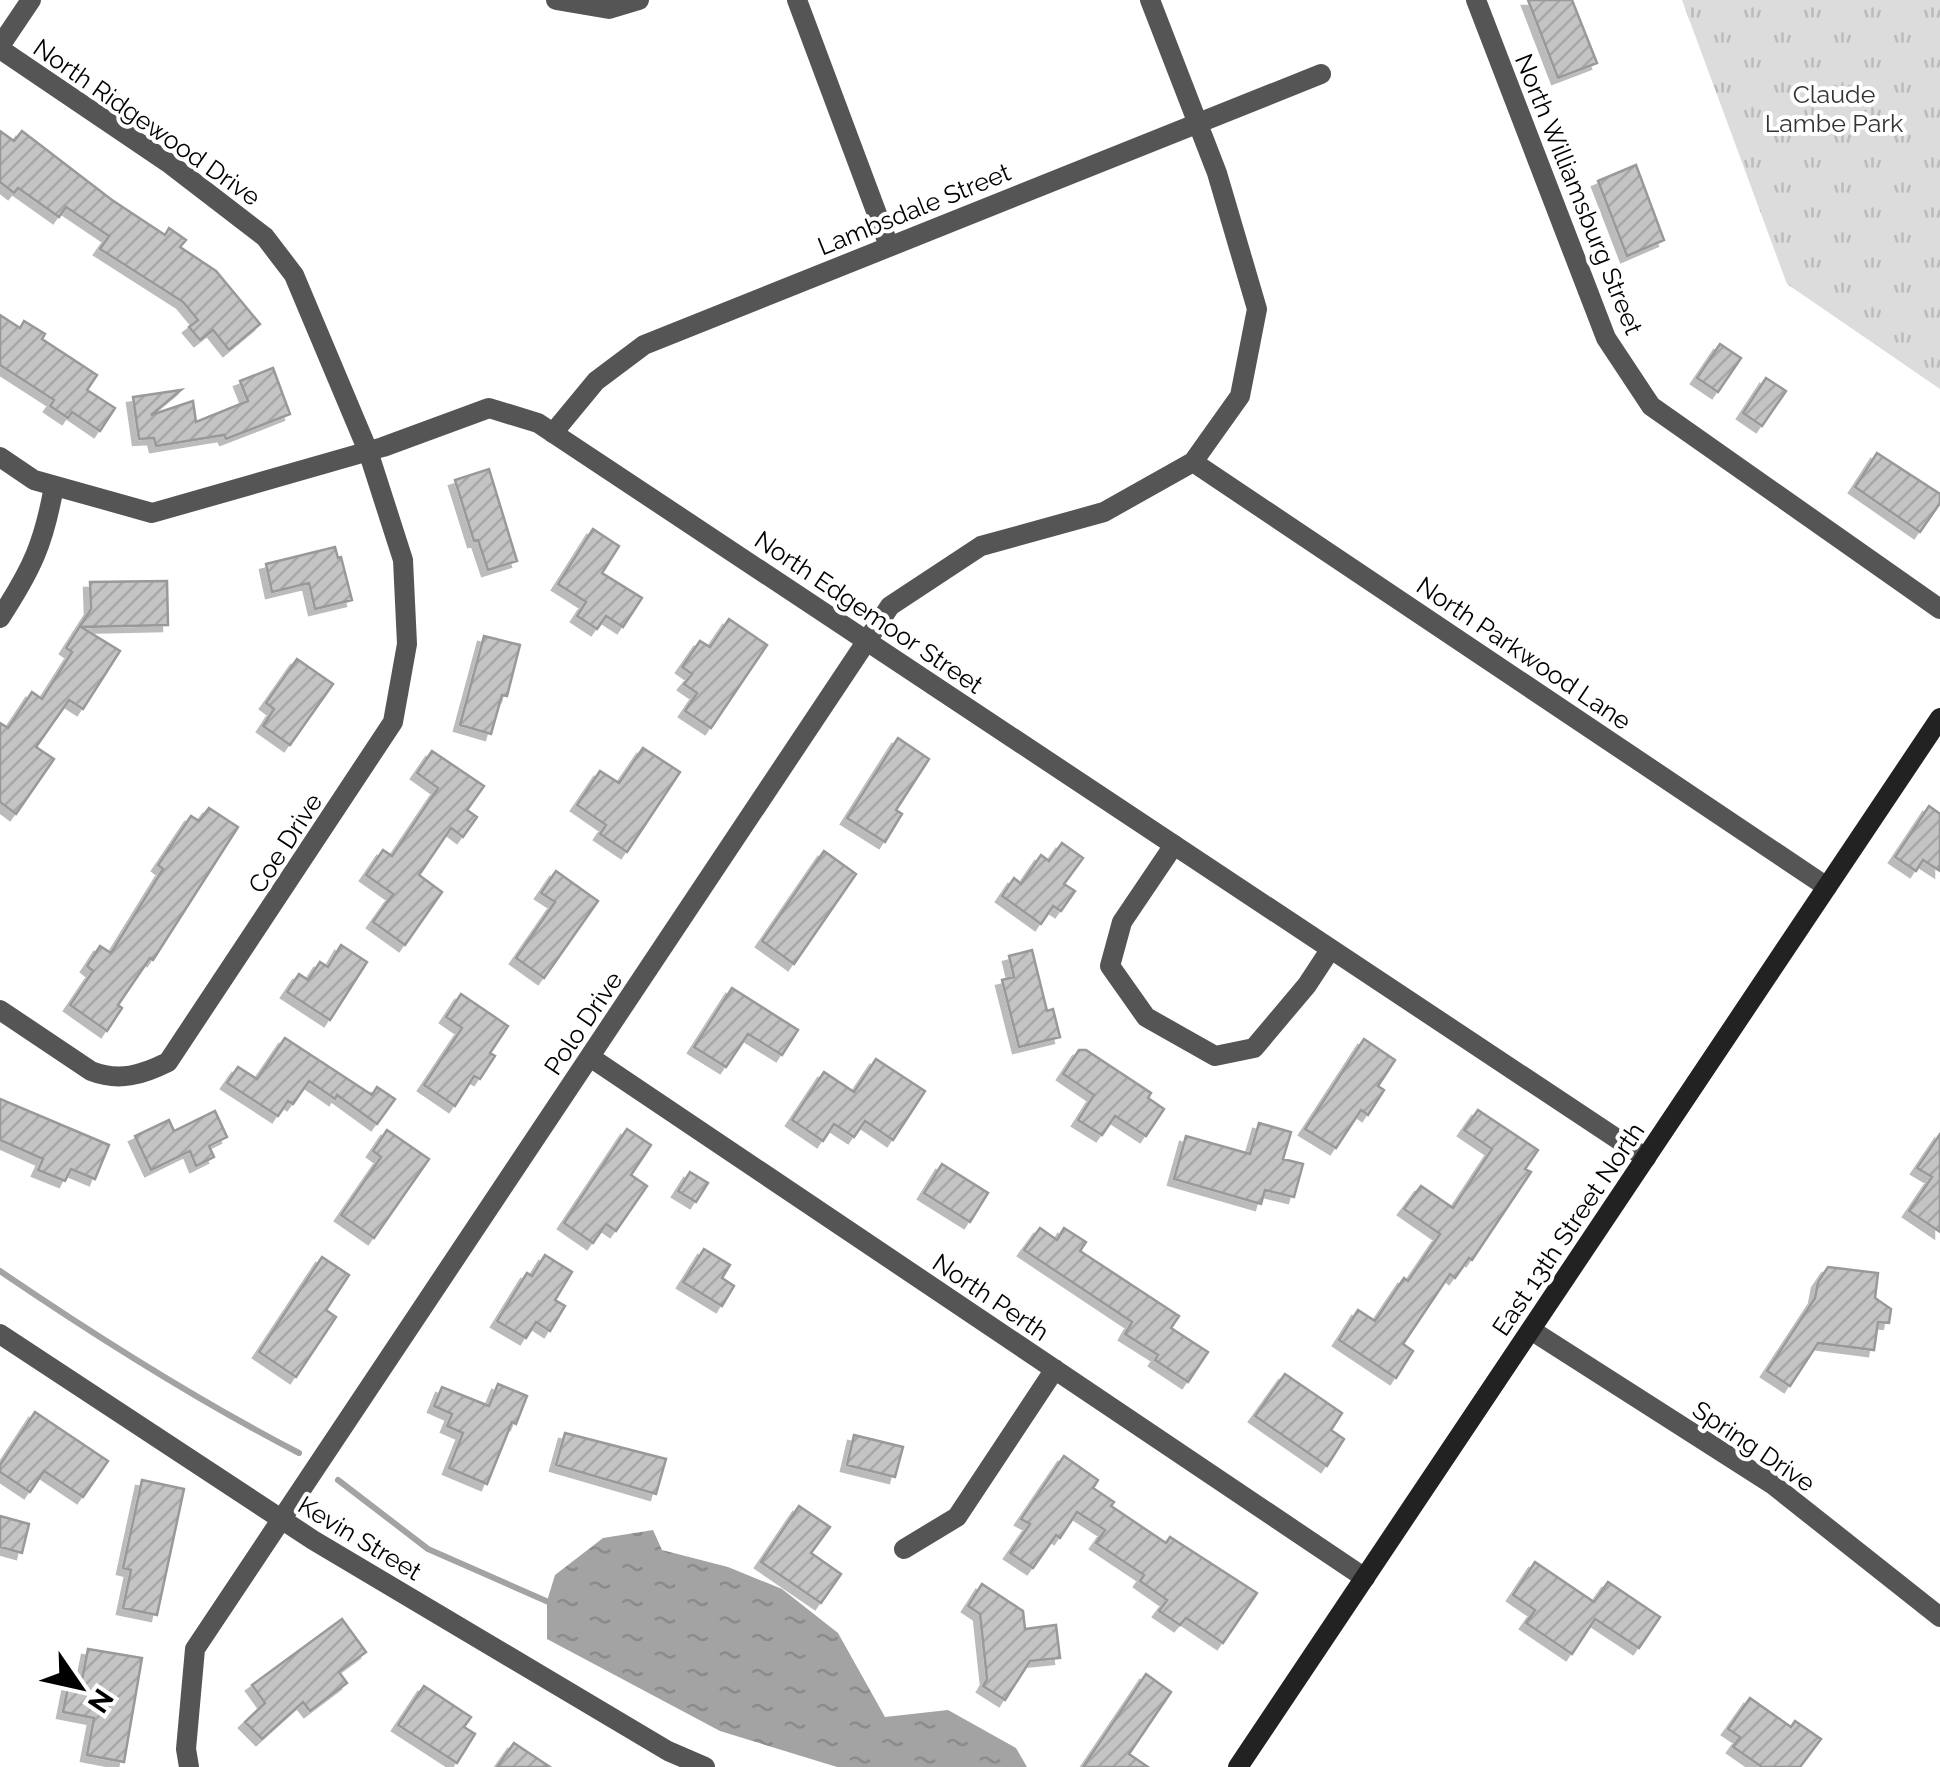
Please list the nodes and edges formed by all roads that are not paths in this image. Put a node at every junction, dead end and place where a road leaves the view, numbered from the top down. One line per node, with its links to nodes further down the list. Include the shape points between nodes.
1 (31, 0): 7 (street)
2 (556, 0): 3 (street, via 608,8)
3 (638, 0)
4 (796, 0): 10 (street)
5 (1150, 0): 9 (street)
6 (1476, 0): 16 (street, North Williamsburg Street, via 1606,338 1651,406)
7 (0, 48): 12 (street, North Ridgewood Drive, via 264,237 294,276)
8 (1321, 74): 9 (street, Lambsdale Street)
9 (1197, 123): 10 (street, Lambsdale Street); 14 (street, via 1256,310 1240,396)
10 (889, 246): 11 (street, Lambsdale Street, via 644,344 596,381)
11 (553, 433): 12 (street, North Edgemoor Street, via 489,408); 18 (street, North Edgemoor Street)
12 (368, 451): 15 (street, North Edgemoor Street, via 152,513); 23 (street, Coe Drive, via 403,560 408,644 393,722 306,858 168,1062 143,1074 106,1076)
13 (0, 458): 15 (street, North Edgemoor Street)
14 (1192, 462): 18 (street, Polo Drive, via 1104,512 982,546 890,606); 21 (street, North Parkwood Lane)
15 (54, 486): 17 (street, via 45,535)
16 (1940, 609)
17 (0, 618)
18 (868, 640): 20 (street, North Edgemoor Street); 24 (street, Polo Drive)
19 (1936, 731): 21 (main road, East 13th Street North)
20 (1174, 845): 22 (street, North Edgemoor Street); 22 (street, via 1122,922 1110,966 1146,1017 1215,1056 1254,1048)
21 (1827, 886): 25 (main road, East 13th Street North)
22 (1330, 950): 25 (street, North Edgemoor Street)
23 (0, 1010)
24 (590, 1057): 28 (street, North Perth); 29 (street, Polo Drive)
25 (1646, 1158): 26 (main road, East 13th Street North)
26 (1531, 1330): 31 (main road, East 13th Street North); 32 (street, Spring Drive, via 1772,1484)
27 (2, 1341): 29 (street, Kevin Street)
28 (1055, 1370): 30 (street, via 958,1517); 31 (street, North Perth)
29 (281, 1519): 33 (street, Polo Drive, via 195,1649); 34 (street, Kevin Street, via 668,1752)
30 (904, 1548)
31 (1365, 1578): 35 (main road, East 13th Street North)
32 (1940, 1616)
33 (190, 1767)
34 (705, 1767)
35 (1238, 1767)

